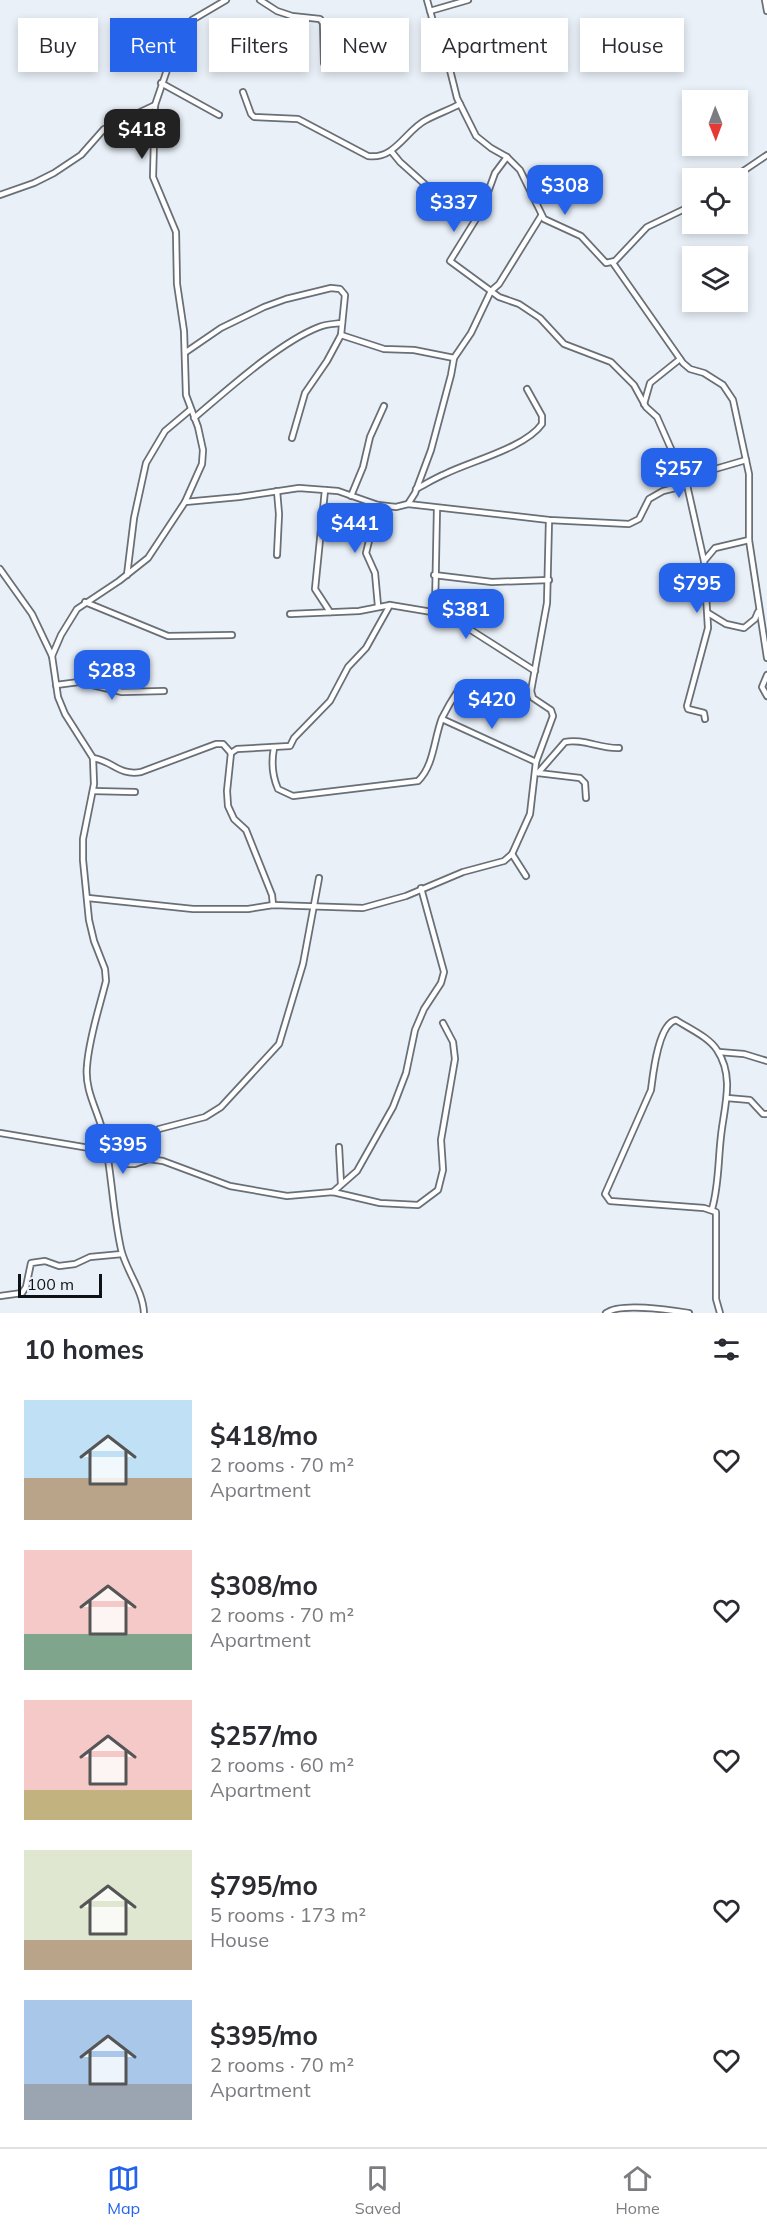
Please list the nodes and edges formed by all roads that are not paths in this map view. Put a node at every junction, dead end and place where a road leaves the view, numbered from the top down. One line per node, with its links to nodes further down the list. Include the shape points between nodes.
1 (226, 0): 9 (street, via 182,29)
2 (260, 0): 8 (street, via 292,16)
3 (427, 0): 6 (street)
4 (468, 0): 6 (street)
5 (765, 0): 7 (street)
6 (430, 11): 11 (street)
7 (767, 11)
8 (321, 20)
9 (161, 83): 12 (street); 13 (street)
10 (243, 92): 14 (street, via 254,117 298,120 368,156 378,157)
11 (460, 104): 14 (street, via 423,121); 16 (street, via 480,141)
12 (155, 105): 18 (street, via 104,129 81,155 54,173); 26 (street, via 153,177 176,232 177,284)
13 (219, 115)
14 (391, 151): 19 (street)
15 (767, 155): 17 (street)
16 (507, 157): 21 (street, via 525,179); 23 (street, via 495,173 481,211 450,259)
17 (748, 168)
18 (0, 195)
19 (439, 197)
20 (682, 210): 22 (street, via 647,227)
21 (541, 216): 22 (street, via 581,236 606,263); 23 (street)
22 (613, 263): 28 (street)
23 (491, 291): 27 (street, via 471,333); 30 (street, via 540,318 564,344 611,362 634,385)
24 (342, 323): 25 (street); 26 (street, via 345,295 340,289 331,288 264,307 221,328); 33 (street, via 298,338)
25 (340, 335): 27 (street, via 384,349); 34 (street, via 304,393)
26 (186, 352): 32 (street, via 185,384)
27 (453, 358): 38 (street, via 431,450)
28 (680, 359): 30 (street, via 650,383); 35 (street, via 690,369 704,372 725,387 733,400)
29 (527, 389): 38 (street, via 542,416 538,430 521,442)
30 (644, 404): 36 (street, via 657,417)
31 (384, 406): 40 (street)
32 (190, 410): 33 (street); 50 (street, via 165,431 146,463)
33 (194, 418): 41 (street, via 203,459)
34 (292, 438)
35 (746, 460): 36 (street, via 698,474); 46 (street, via 750,480)
36 (687, 485): 45 (street, via 649,499 639,519 629,524); 48 (street)
37 (325, 489): 39 (street); 40 (street); 56 (street, via 315,589)
38 (416, 489): 42 (street)
39 (277, 491): 41 (street); 47 (street)
40 (351, 496): 43 (street)
41 (185, 502): 50 (street, via 155,549)
42 (408, 504): 43 (street); 44 (street)
43 (378, 505): 55 (street, via 366,553 375,573)
44 (437, 508): 45 (street); 51 (street)
45 (549, 520): 52 (street)
46 (749, 540): 48 (street, via 715,549); 57 (street)
47 (278, 555)
48 (704, 561): 59 (street)
49 (0, 569): 62 (street, via 32,614)
50 (127, 575): 53 (street)
51 (434, 575): 52 (street, via 492,582); 58 (street)
52 (549, 580): 64 (street)
53 (85, 602): 61 (street, via 168,636); 62 (street, via 72,615)
54 (390, 605): 55 (street); 58 (street); 72 (street, via 330,701 290,746)
55 (378, 606): 56 (street)
56 (330, 612): 60 (street)
57 (758, 612): 59 (street, via 744,628 726,624); 63 (street)
58 (438, 613): 64 (street)
59 (708, 613): 71 (street, via 703,650 687,706 704,713)
60 (290, 614)
61 (232, 635)
62 (52, 656): 66 (street)
63 (767, 658)
64 (535, 671): 76 (street, via 532,696 553,716)
65 (767, 675): 69 (street, via 762,687)
66 (56, 685): 68 (street, via 79,682 122,692); 75 (street, via 66,714)
67 (459, 689): 70 (street)
68 (164, 690)
69 (767, 696)
70 (442, 719): 72 (street, via 422,777 415,782 293,796 278,789 274,780); 76 (street)
71 (705, 719)
72 (274, 748): 74 (street, via 237,749)
73 (619, 748): 77 (street, via 565,742)
74 (231, 753): 75 (street, via 223,744 216,744 131,774); 86 (street, via 228,806 246,830)
75 (93, 758): 78 (street)
76 (536, 762): 77 (street)
77 (537, 773): 80 (street, via 580,778 585,783); 81 (street, via 530,814)
78 (93, 791): 79 (street); 85 (street, via 83,839)
79 (135, 792)
80 (586, 798)
81 (512, 854): 82 (street); 84 (street, via 504,861)
82 (526, 876)
83 (319, 878): 87 (street)
84 (421, 888): 87 (street, via 375,906); 97 (street, via 444,972 415,1030 406,1073 393,1107 357,1171)
85 (88, 898): 86 (street, via 193,909); 95 (street, via 91,931 106,981 88,1057 87,1078)
86 (273, 905): 87 (street)
87 (314, 906): 96 (street, via 303,964 279,1044 221,1107 206,1117 159,1129 148,1139)
88 (443, 1023): 98 (street, via 456,1059 441,1140 438,1190 418,1205 387,1204)
89 (719, 1052): 90 (street); 91 (street, via 727,1075); 99 (street, via 676,1020 668,1023 652,1073 651,1090 605,1194 610,1201)
90 (767, 1061)
91 (727, 1098): 92 (street, via 750,1100); 99 (street)
92 (767, 1114)
93 (0, 1133): 95 (street)
94 (339, 1146): 97 (street)
95 (107, 1150): 96 (street, via 125,1164); 100 (street)
96 (142, 1161): 98 (street, via 163,1161 230,1186 286,1196)
97 (340, 1184): 98 (street)
98 (333, 1192)
99 (712, 1209): 105 (street, via 718,1219 716,1299)
100 (122, 1254): 101 (street, via 58,1266 36,1261 31,1263 22,1293); 102 (street)
101 (0, 1296)
102 (144, 1313)
103 (606, 1313): 104 (street, via 617,1307 632,1307)
104 (689, 1313)
105 (720, 1313)

